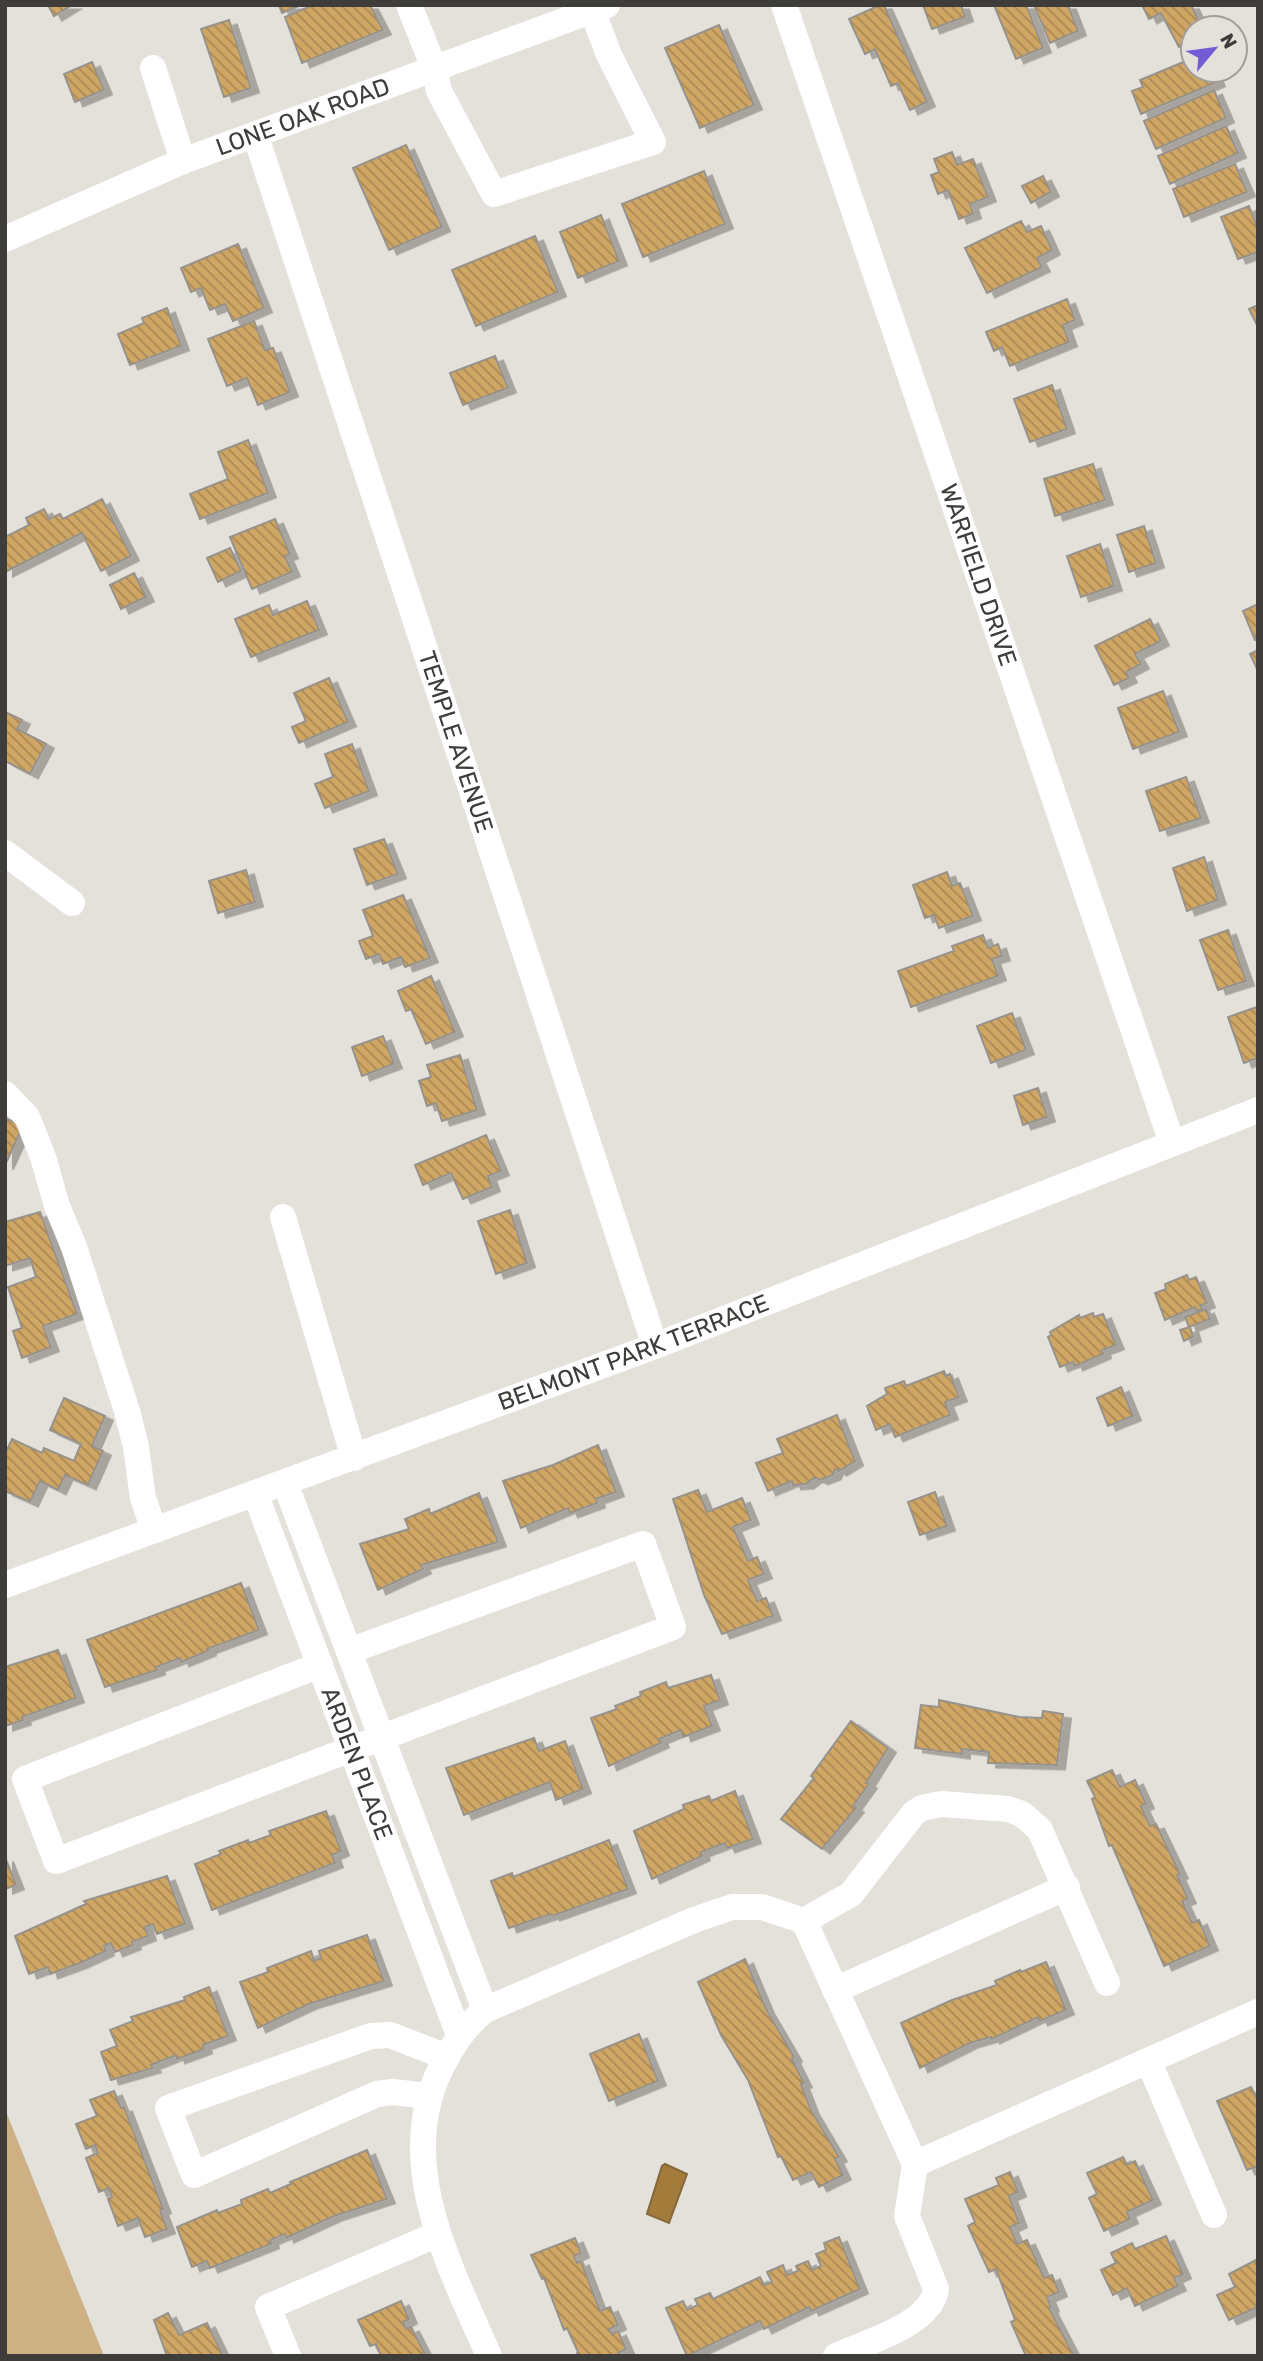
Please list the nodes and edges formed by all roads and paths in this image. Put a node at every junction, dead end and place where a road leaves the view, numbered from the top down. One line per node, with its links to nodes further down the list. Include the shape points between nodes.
1 (409, 5): 5 (street)
2 (784, 5): 13 (street, WARFIELD DRIVE)
3 (603, 7): 5 (street, LONE OAK ROAD); 5 (street, via 609,55 653,142 494,194 439,91)
4 (153, 68): 7 (street)
5 (434, 68): 6 (street, LONE OAK ROAD)
6 (256, 137): 7 (street, LONE OAK ROAD); 15 (street, TEMPLE AVENUE)
7 (183, 161): 8 (street, LONE OAK ROAD)
8 (5, 239)
9 (5, 853): 10 (street)
10 (72, 903)
11 (5, 1094): 19 (street, via 27,1117 74,1247 127,1410 143,1498)
12 (1258, 1110): 13 (street, BELMONT PARK TERRACE)
13 (1172, 1143): 15 (street, BELMONT PARK TERRACE)
14 (283, 1217): 16 (street)
15 (655, 1346): 16 (street, BELMONT PARK TERRACE)
16 (354, 1458): 17 (street, BELMONT PARK TERRACE)
17 (285, 1483): 18 (street, BELMONT PARK TERRACE); 21 (street, ARDEN PLACE)
18 (255, 1493): 19 (street, BELMONT PARK TERRACE); 22 (street, ARDEN PLACE)
19 (154, 1530): 20 (street, BELMONT PARK TERRACE)
20 (5, 1585)
21 (349, 1651): 23 (street, ARDEN PLACE); 23 (street, via 643,1544 673,1627)
22 (320, 1665): 24 (street, ARDEN PLACE); 24 (street, via 25,1779 56,1861)
23 (381, 1737): 24 (street); 29 (street, ARDEN PLACE)
24 (351, 1748): 31 (street, ARDEN PLACE)
25 (1067, 1887): 26 (street, via 1040,1830 1022,1814 930,1805 914,1813 850,1894); 27 (street); 28 (street)
26 (804, 1921): 28 (street); 29 (street, via 762,1906 732,1907)
27 (1107, 1983)
28 (835, 1990): 34 (street)
29 (485, 2010): 31 (street)
30 (1258, 2012): 32 (street)
31 (453, 2046): 33 (street); 33 (street, via 371,2036 168,2108 194,2175 377,2094)
32 (1149, 2062): 34 (street); 35 (street)
33 (428, 2096): 36 (street, via 425,2172)
34 (915, 2164): 39 (street, via 907,2216 936,2289 934,2299 914,2321)
35 (1214, 2215)
36 (438, 2234): 37 (street, via 268,2307); 38 (street)
37 (288, 2356)
38 (489, 2356)
39 (836, 2356)

